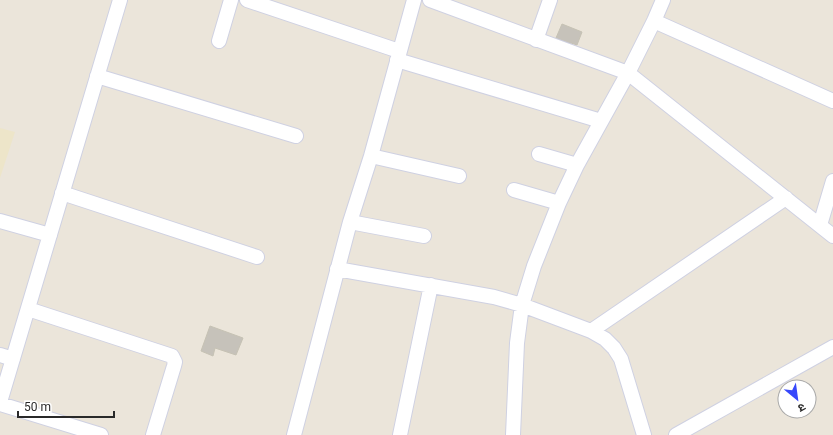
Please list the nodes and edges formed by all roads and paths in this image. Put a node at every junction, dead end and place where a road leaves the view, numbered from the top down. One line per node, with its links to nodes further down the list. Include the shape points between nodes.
1 (120, 0): 13 (street)
2 (232, 0): 10 (street)
3 (247, 0): 11 (street)
4 (414, 0): 11 (street)
5 (430, 0): 9 (street)
6 (550, 0): 9 (street)
7 (663, 0): 8 (street)
8 (654, 22): 12 (street); 14 (street)
9 (536, 40): 12 (street)
10 (219, 41)
11 (398, 55): 15 (street); 18 (street)
12 (628, 74): 15 (street); 24 (street)
13 (97, 76): 16 (street); 23 (street)
14 (833, 101)
15 (601, 121): 19 (street)
16 (296, 136)
17 (539, 154): 19 (street)
18 (370, 156): 20 (street); 27 (street)
19 (577, 165): 25 (street)
20 (458, 176)
21 (833, 181): 28 (street)
22 (514, 190): 25 (street)
23 (62, 193): 29 (street); 32 (street)
24 (786, 198): 28 (street); 37 (street)
25 (559, 203): 35 (street, via 534,266)
26 (0, 221): 29 (street)
27 (350, 222): 30 (street); 33 (street)
28 (820, 225): 31 (street)
29 (50, 235): 36 (street)
30 (424, 236)
31 (833, 236)
32 (257, 257)
33 (337, 269): 34 (street); 43 (street)
34 (431, 285): 35 (street); 44 (street)
35 (522, 305): 37 (street); 45 (street)
36 (28, 309): 39 (street); 42 (street, via 172,356 175,362)
37 (591, 331): 46 (street, via 605,339 621,359)
38 (833, 347): 47 (street)
39 (7, 356): 40 (street)
40 (0, 403): 41 (street)
41 (100, 435)
42 (153, 435)
43 (294, 435)
44 (400, 435)
45 (513, 435)
46 (644, 435)
47 (676, 435)

